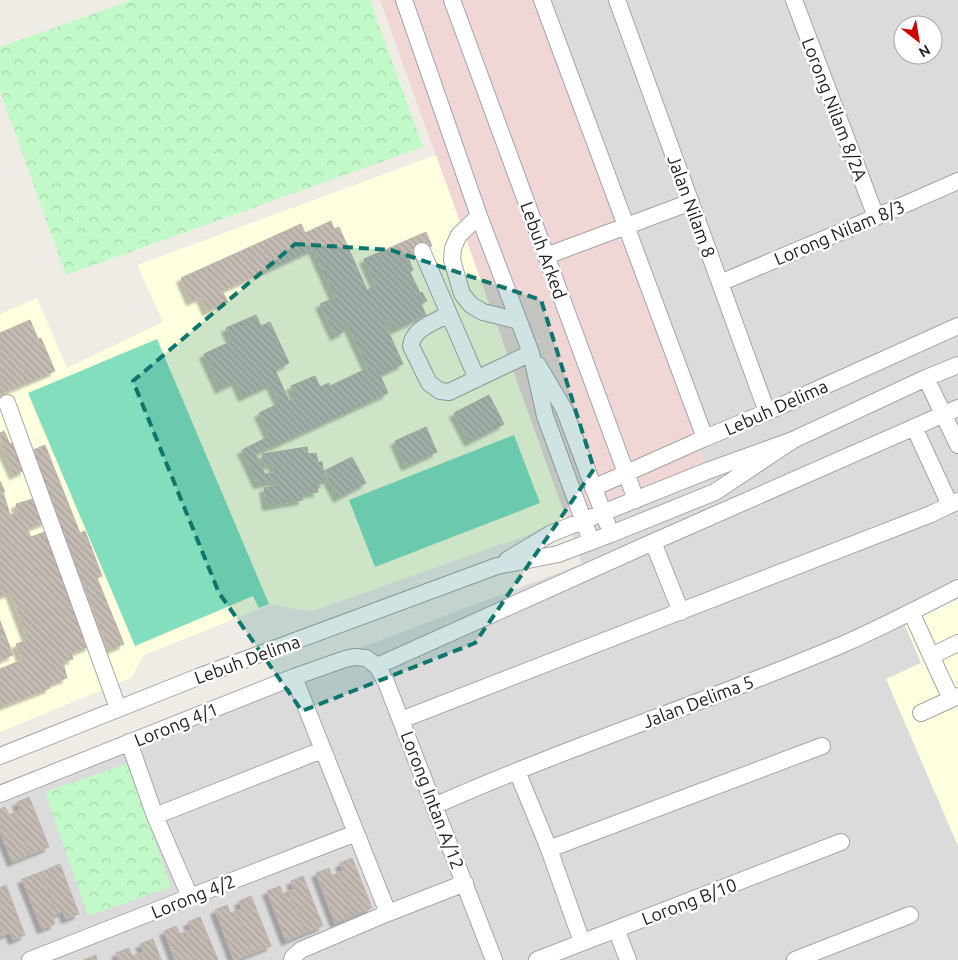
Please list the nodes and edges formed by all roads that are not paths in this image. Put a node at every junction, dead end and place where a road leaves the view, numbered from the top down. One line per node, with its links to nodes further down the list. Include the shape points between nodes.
1 (404, 0): 8 (street)
2 (452, 0): 12 (street, Lebuh Arked)
3 (542, 0): 10 (street)
4 (617, 0): 7 (street, Jalan Nilam 8)
5 (794, 0): 9 (street, Lorong Nilam 8/2A)
6 (958, 181): 9 (street, Lorong Nilam 8/3)
7 (691, 202): 10 (street); 13 (street, Jalan Nilam 8)
8 (479, 216): 15 (street); 15 (street, via 459,235 453,248 452,260 462,294 483,312)
9 (876, 217): 13 (street, Lorong Nilam 8/3)
10 (626, 226): 12 (street); 25 (street)
11 (422, 251): 14 (street)
12 (546, 256): 28 (street, Lebuh Arked)
13 (720, 283): 23 (street, Jalan Nilam 8)
14 (449, 314): 19 (street); 19 (street, via 418,331 410,346 429,383 440,391 449,392)
15 (519, 321): 17 (street)
16 (958, 326): 23 (street, Lebuh Delima)
17 (531, 353): 19 (street); 29 (street, via 564,409); 33 (street, via 544,416)
18 (958, 365): 20 (street, Lebuh Delima)
19 (477, 378)
20 (926, 378): 22 (street); 26 (street, Lebuh Delima)
21 (7, 403): 46 (street)
22 (951, 411): 24 (street); 27 (street)
23 (768, 412): 25 (street, Lebuh Delima)
24 (914, 427): 31 (street); 36 (street)
25 (705, 438): 28 (street, Lebuh Delima)
26 (793, 440): 30 (street, Lebuh Delima); 34 (street, Lebuh Delima, via 715,492)
27 (958, 445)
28 (626, 472): 29 (street, Lebuh Delima); 30 (street, Lebuh Arked)
29 (593, 488): 32 (street)
30 (636, 500): 32 (street, Lebuh Delima)
31 (954, 503): 39 (street)
32 (603, 513): 33 (street, Lebuh Delima); 34 (street)
33 (583, 520): 35 (street); 37 (street, Lebuh Delima, via 550,534)
34 (611, 534): 35 (street, Lebuh Delima)
35 (591, 541): 37 (street, Lebuh Delima, via 558,554)
36 (654, 542): 39 (street); 43 (street)
37 (497, 566): 46 (street, Lebuh Delima)
38 (958, 588): 40 (street, Jalan Delima 5)
39 (681, 612): 48 (street)
40 (912, 612): 42 (street); 53 (street, Jalan Delima 5, via 788,667)
41 (958, 642): 42 (street)
42 (931, 656): 45 (street)
43 (377, 666): 44 (street, Lorong 4/1, via 366,658 354,657); 48 (street, Lorong Intan A/12)
44 (294, 677): 49 (street, Lorong 4/1); 51 (street)
45 (954, 697): 47 (street)
46 (118, 708): 52 (street, Lebuh Delima)
47 (921, 713)
48 (401, 720): 55 (street, Lorong Intan A/12)
49 (129, 742): 54 (street, Lorong 4/1); 56 (street)
50 (822, 746): 59 (street)
51 (322, 750): 56 (street); 57 (street)
52 (0, 756)
53 (517, 771): 55 (street, Jalan Delima 5); 59 (street)
54 (0, 794)
55 (434, 806): 60 (street, Lorong Intan A/12)
56 (155, 816): 61 (street)
57 (356, 833): 61 (street, Lorong 4/2); 62 (street)
58 (841, 842): 64 (street, Lorong B/10)
59 (549, 849): 65 (street)
60 (465, 883): 62 (street); 68 (street, Lorong Intan A/12)
61 (190, 897): 66 (street, Lorong 4/2)
62 (388, 913): 67 (street, via 301,950)
63 (910, 916): 71 (street)
64 (616, 929): 65 (street, Lorong B/10); 70 (street)
65 (582, 942): 69 (street, Lorong B/10)
66 (30, 960)
67 (292, 960)
68 (494, 960)
69 (537, 960)
70 (628, 960)
71 (795, 960)

